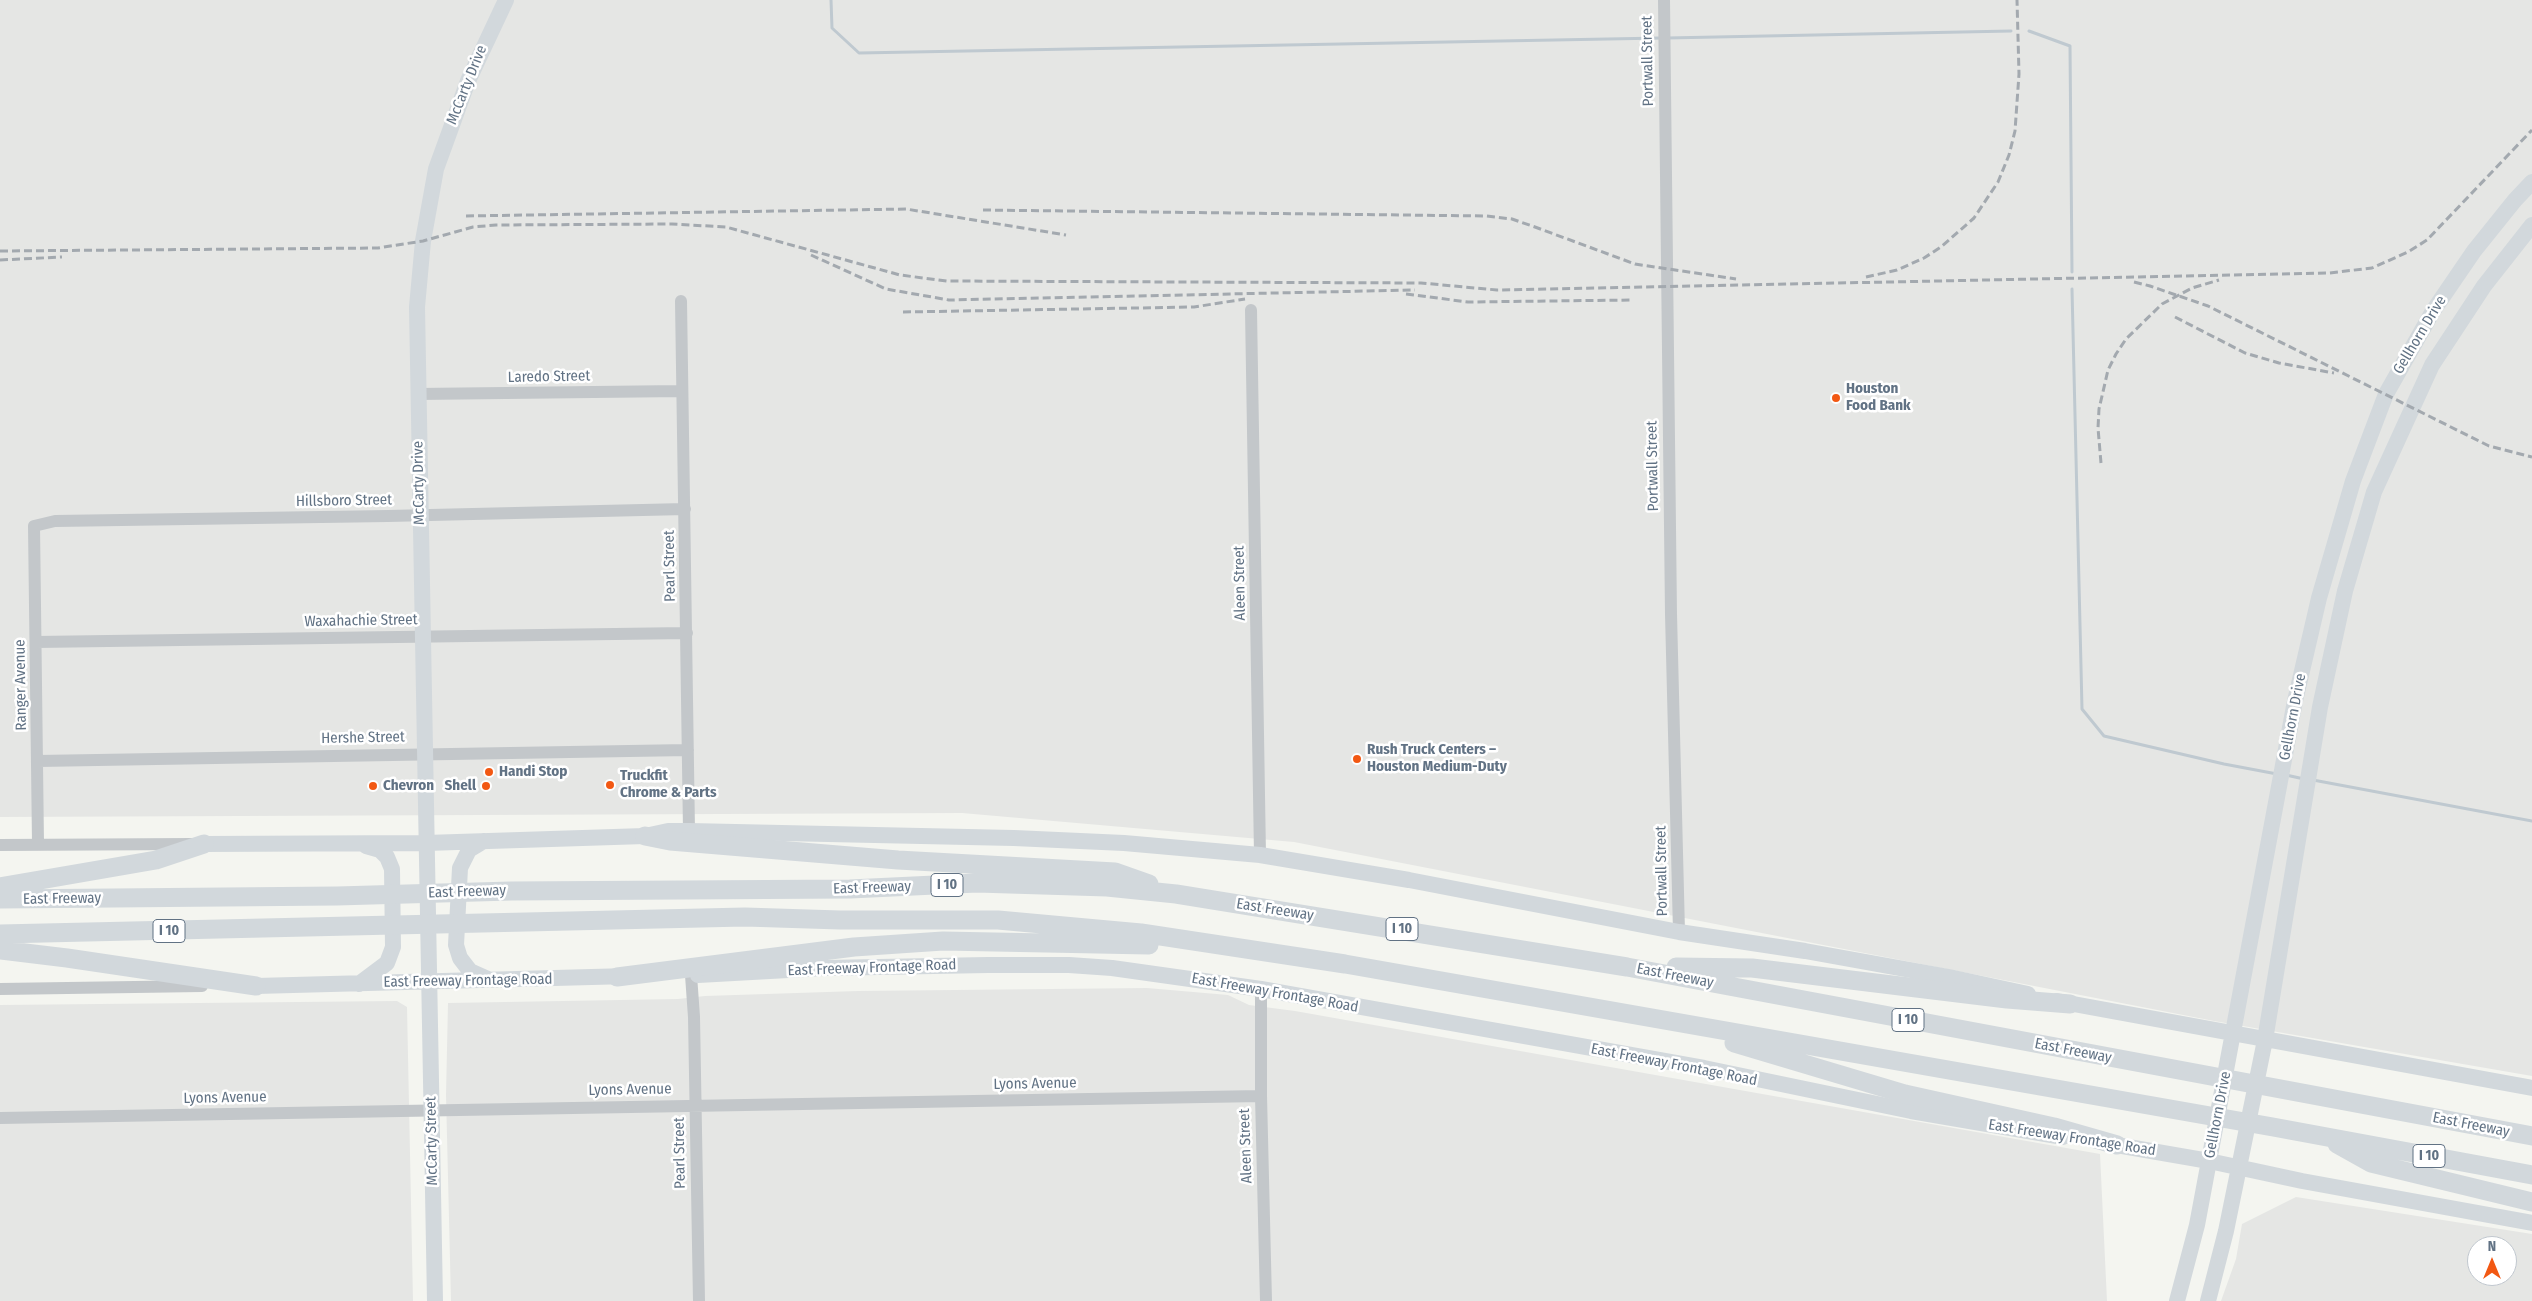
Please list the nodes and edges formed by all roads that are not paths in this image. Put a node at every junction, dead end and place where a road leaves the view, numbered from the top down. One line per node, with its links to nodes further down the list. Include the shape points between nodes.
1 (506, 0): 12 (main road, McCarty Drive, via 468,81 436,169 417,307)
2 (1664, 0): 42 (street, Portwall Street, via 1671,614)
3 (2532, 182): 4 (main road, Gellhorn Drive)
4 (2513, 202): 5 (main road); 9 (main road, Gellhorn Drive, via 2438,304)
5 (2532, 220)
6 (2532, 225): 10 (main road, Gellhorn Drive, via 2484,286)
7 (681, 301): 11 (street, Pearl Street)
8 (1251, 310): 36 (street, Aleen Street)
9 (2407, 356): 10 (main road); 13 (main road, Gellhorn Drive, via 2386,394)
10 (2432, 365): 14 (main road, Gellhorn Drive)
11 (682, 392): 12 (street, Laredo Street); 15 (street, Pearl Street)
12 (417, 394): 16 (main road, McCarty Drive)
13 (2353, 481): 14 (main road); 18 (main road, Gellhorn Drive)
14 (2374, 492): 19 (main road, Gellhorn Drive)
15 (685, 509): 16 (street, Hillsboro Street); 20 (street, Pearl Street)
16 (420, 516): 17 (street, Hillsboro Street, via 55,521); 21 (main road, McCarty Drive)
17 (34, 526): 22 (street, Ranger Avenue)
18 (2316, 608): 19 (main road); 23 (main road, Gellhorn Drive)
19 (2339, 616): 24 (main road, Gellhorn Drive)
20 (687, 633): 21 (street, Waxahachie Street); 25 (street, Pearl Street)
21 (422, 637): 22 (street, Waxahachie Street); 26 (main road, McCarty Drive)
22 (36, 642): 27 (street, Ranger Avenue)
23 (2295, 702): 24 (main road); 37 (main road, Gellhorn Drive)
24 (2320, 707): 38 (main road, Gellhorn Drive)
25 (688, 750): 26 (street, Hershe Street); 28 (street, Pearl Street)
26 (425, 753): 27 (street, Hershe Street); 33 (main road, McCarty Drive)
27 (38, 761): 31 (street, Ranger Avenue)
28 (689, 831): 29 (main road); 36 (main road, via 1073,840)
29 (646, 836): 30 (main road); 40 (highway, via 670,841 888,859 1115,872)
30 (484, 841): 33 (main road); 50 (main road, via 469,850 460,868 456,945 460,958 470,971)
31 (38, 843): 34 (street); 35 (street)
32 (354, 843): 33 (main road); 34 (main road); 51 (main road, via 380,850 392,869 393,947 386,963)
33 (426, 843): 49 (main road, McCarty Drive)
34 (204, 844): 39 (highway, via 156,860)
35 (0, 845)
36 (1260, 855): 42 (main road)
37 (2266, 858): 38 (main road); 57 (main road, Gellhorn Drive)
38 (2293, 866): 58 (main road, Gellhorn Drive)
39 (0, 887)
40 (1176, 894): 41 (highway, East Freeway / I 10, via 1107,887 977,883 850,889); 46 (highway, East Freeway / I 10)
41 (0, 899)
42 (1679, 932): 55 (main road, via 1939,975)
43 (0, 934): 44 (highway, East Freeway / I 10, via 745,917 998,920 1141,933)
44 (1254, 949): 48 (highway, via 1002,940 943,941 854,947); 56 (highway, East Freeway / I 10)
45 (0, 950): 52 (highway)
46 (1627, 967): 55 (highway, via 1752,968); 63 (highway, East Freeway / I 10)
47 (691, 975): 48 (main road, East Freeway Frontage Road); 54 (main road, East Freeway Frontage Road, via 824,968 1069,965 1112,968); 61 (street, Pearl Street)
48 (617, 977): 50 (main road, East Freeway Frontage Road)
49 (430, 982): 50 (main road, East Freeway Frontage Road); 51 (main road, East Freeway Frontage Road); 62 (main road, McCarty Street)
50 (496, 982)
51 (359, 984): 52 (main road, East Freeway Frontage Road)
52 (256, 986): 53 (street, East Freeway Frontage Road)
53 (0, 989)
54 (1261, 990): 60 (street, Aleen Street); 68 (main road, East Freeway Frontage Road, via 1704,1068 1911,1111)
55 (2070, 1004): 57 (main road)
56 (1646, 1017): 67 (highway, East Freeway / I 10); 68 (highway, via 1905,1094 2054,1127)
57 (2233, 1033): 58 (main road); 69 (main road, Gellhorn Drive)
58 (2265, 1040): 59 (main road); 70 (main road, Gellhorn Drive)
59 (2532, 1088)
60 (1261, 1096): 61 (street, Lyons Avenue); 76 (street, Aleen Street)
61 (696, 1106): 62 (street, Lyons Avenue); 75 (street, Pearl Street)
62 (431, 1109): 64 (street, Lyons Avenue); 74 (main road, McCarty Street)
63 (2418, 1115): 65 (highway); 66 (highway, East Freeway / I 10)
64 (0, 1118)
65 (2532, 1130)
66 (2532, 1136)
67 (2326, 1137): 71 (highway, East Freeway / I 10); 72 (highway, via 2371,1163)
68 (2117, 1145): 69 (main road, East Freeway Frontage Road)
69 (2209, 1161): 70 (main road, East Freeway Frontage Road); 77 (main road, Gellhorn Drive, via 2197,1225)
70 (2238, 1167): 73 (main road, East Freeway Frontage Road); 78 (main road, Gellhorn Drive)
71 (2532, 1175)
72 (2532, 1202)
73 (2532, 1223)
74 (435, 1301)
75 (699, 1301)
76 (1266, 1301)
77 (2177, 1301)
78 (2208, 1301)

